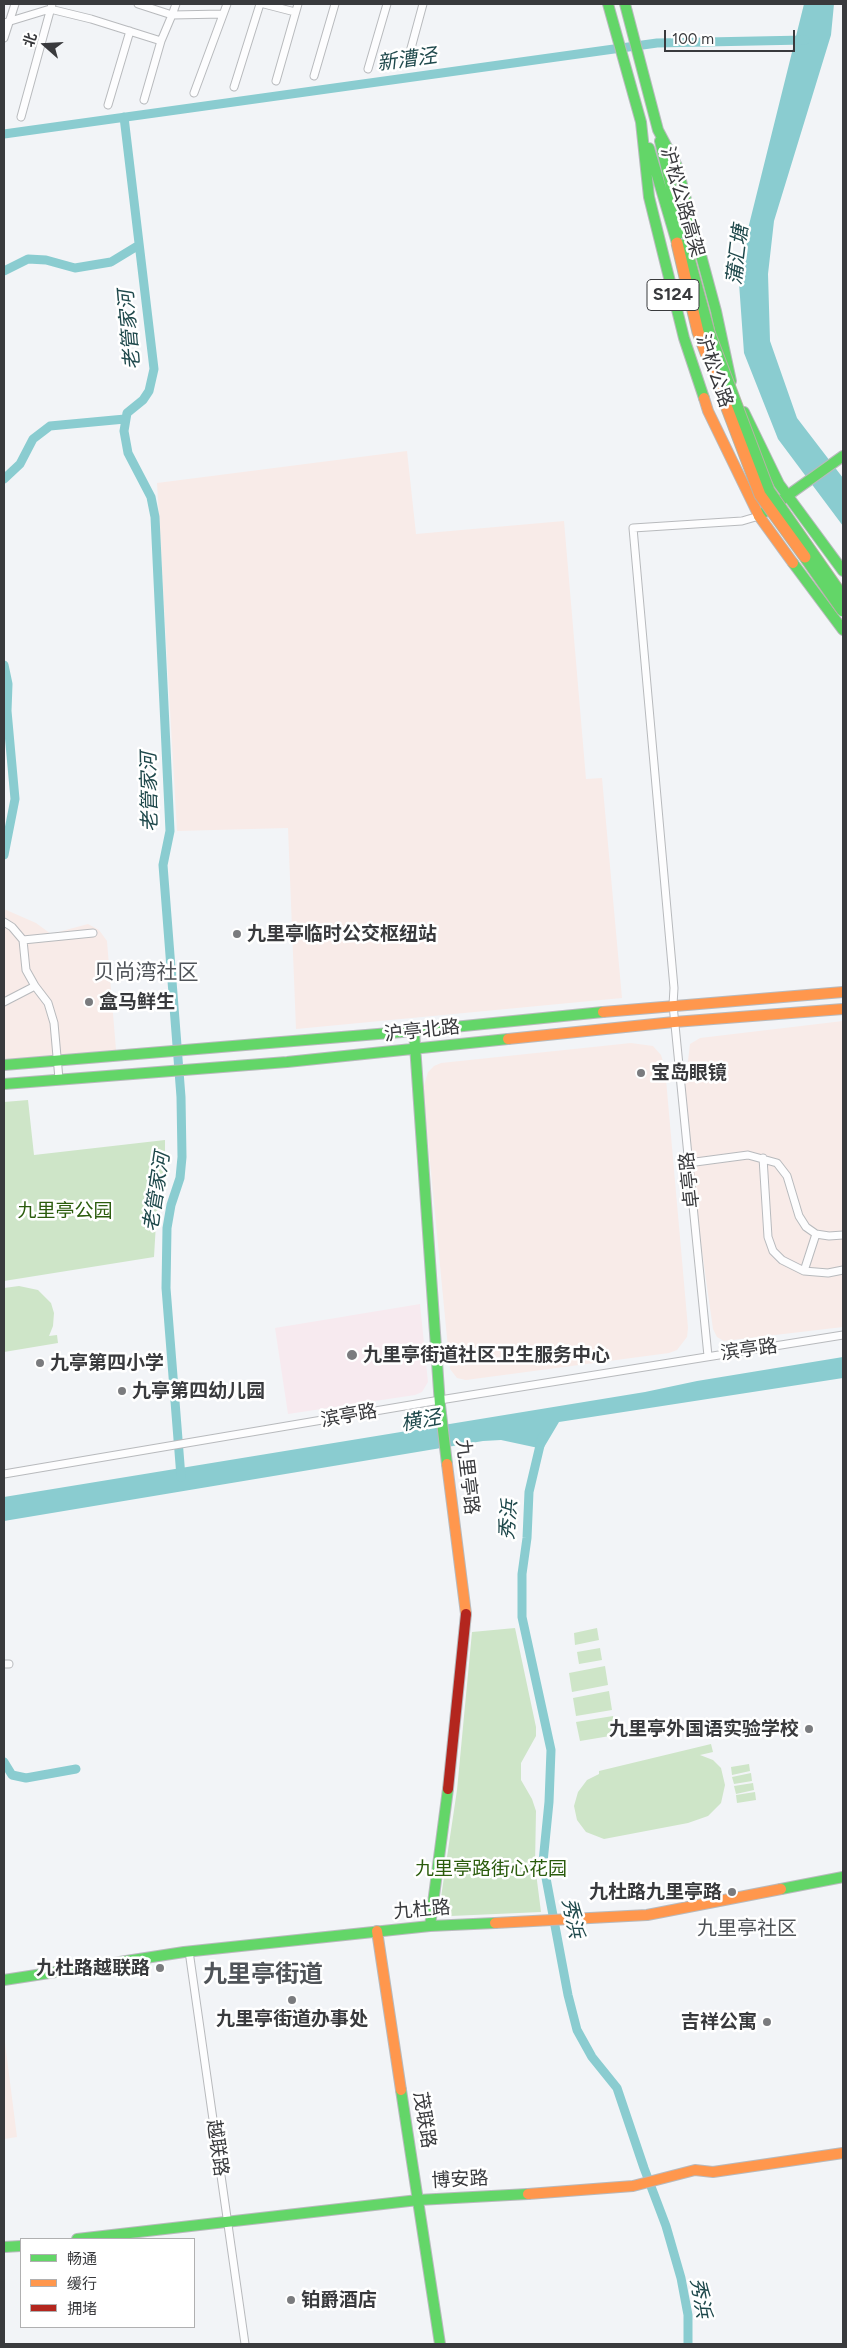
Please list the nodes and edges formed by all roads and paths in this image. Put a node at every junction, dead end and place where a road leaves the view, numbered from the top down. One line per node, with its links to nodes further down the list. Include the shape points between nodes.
1 (15, 4): 17 (street)
2 (139, 4): 16 (street)
3 (176, 4): 16 (street)
4 (227, 4): 15 (street)
5 (260, 4): 25 (street)
6 (264, 4): 14 (street)
7 (298, 4): 14 (street)
8 (335, 4): 23 (street)
9 (387, 4): 22 (street)
10 (423, 4): 21 (street)
11 (608, 4): 30 (street, 沪松公路 / S124)
12 (625, 4): 31 (street, 沪松公路 / S124)
13 (51, 7): 17 (street); 18 (street); 29 (street)
14 (295, 12): 24 (street)
15 (223, 14): 16 (street); 26 (street)
16 (172, 15): 20 (street)
17 (6, 23): 19 (street)
18 (130, 31): 20 (street); 28 (street)
19 (4, 38)
20 (162, 41): 27 (street)
21 (407, 63)
22 (368, 69)
23 (314, 76)
24 (276, 82)
25 (234, 87)
26 (194, 93)
27 (144, 100)
28 (108, 105)
29 (21, 117)
30 (641, 122): 32 (street, 沪松公路高架); 35 (street, 沪松公路 / S124, via 649,197 684,338 708,411)
31 (658, 130): 32 (street, 沪松公路高架); 34 (street, 沪松公路 / S124, via 677,166 734,392)
32 (681, 243): 37 (street, 沪松公路高架, bridge, via 709,332 770,491); 38 (street, 沪松公路高架, bridge, via 698,332 760,495)
33 (842, 458): 34 (street)
34 (788, 496): 35 (street); 36 (street, 沪松公路 / S124)
35 (759, 516): 39 (street, 沪松公路 / S124); 46 (street, 卓亭路, via 742,521 633,528)
36 (843, 571)
37 (843, 597)
38 (843, 612)
39 (843, 630)
40 (4, 922): 42 (street)
41 (93, 933): 42 (street)
42 (23, 940): 43 (street, via 26,970)
43 (34, 986): 45 (street); 51 (street, via 48,1003 54,1023)
44 (843, 992): 46 (street, 沪亭北路)
45 (4, 1002)
46 (673, 1005): 48 (street, 卓亭路); 49 (street, 沪亭北路)
47 (843, 1009): 48 (street, 沪亭北路)
48 (674, 1022): 50 (street, 沪亭北路); 56 (street, 卓亭路)
49 (414, 1031): 50 (street, 九里亭路); 51 (street, 沪亭北路)
50 (415, 1050): 53 (street, 沪亭北路); 63 (street, 九里亭路)
51 (57, 1060): 52 (street, 沪亭北路); 53 (street)
52 (4, 1065)
53 (59, 1080): 54 (street, 沪亭北路)
54 (4, 1084)
55 (763, 1158): 56 (street, via 748,1155); 57 (street, via 777,1163 788,1176 799,1216); 59 (street, via 768,1237 773,1251 782,1260)
56 (688, 1163): 62 (street, 卓亭路)
57 (816, 1234): 58 (street); 59 (street)
58 (843, 1235)
59 (804, 1270): 60 (street, via 828,1273)
60 (843, 1270)
61 (843, 1335): 62 (street, 滨亭路)
62 (708, 1356): 63 (street, 滨亭路)
63 (440, 1400): 64 (street, 滨亭路); 66 (street, 九里亭路, via 466,1611)
64 (4, 1474)
65 (843, 1877): 66 (street, 九杜路, via 647,1915)
66 (430, 1926): 67 (street, 九杜路)
67 (378, 1932): 68 (street, 九杜路); 71 (street, 茂联路)
68 (190, 1951): 69 (street, 九杜路); 72 (street, 越联路)
69 (4, 1980)
70 (843, 2153): 71 (street, 博安路, via 714,2172 695,2170 633,2186 600,2190)
71 (418, 2200): 72 (street, 博安路); 77 (street, 茂联路)
72 (228, 2222): 73 (street, 博安路); 76 (street, 越联路)
73 (86, 2238)
74 (20, 2246): 75 (street)
75 (4, 2248)
76 (245, 2344)
77 (440, 2344)

